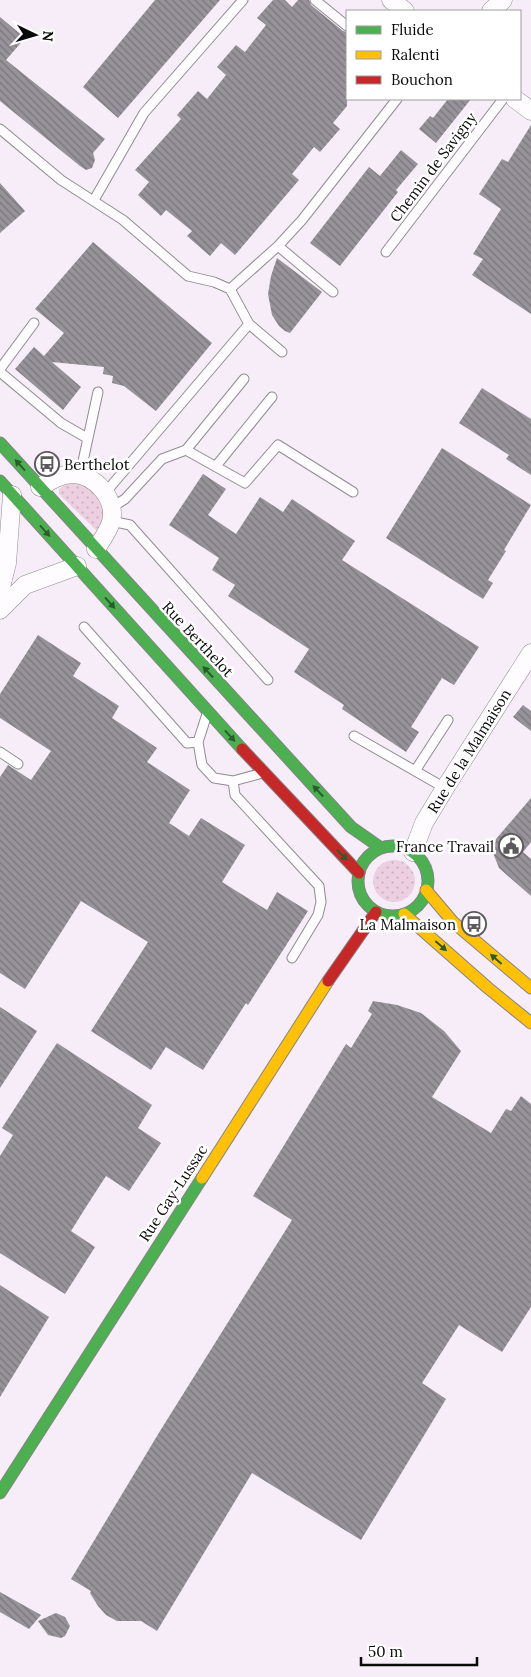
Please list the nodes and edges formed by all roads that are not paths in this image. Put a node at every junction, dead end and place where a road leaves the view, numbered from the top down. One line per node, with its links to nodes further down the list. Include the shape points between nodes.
1 (243, 0): 13 (lane, via 144,113)
2 (315, 0): 7 (lane)
3 (391, 0): 5 (street)
4 (503, 0): 6 (street)
5 (404, 10)
6 (492, 10)
7 (346, 25)
8 (396, 100): 14 (lane)
9 (502, 100): 15 (lane, Chemin de Savigny)
10 (516, 100): 11 (street)
11 (531, 111)
12 (0, 129): 13 (lane, via 61,180)
13 (94, 200): 16 (lane, via 123,220 188,276)
14 (278, 246): 16 (lane); 17 (lane)
15 (386, 252)
16 (230, 289): 19 (lane)
17 (333, 292)
18 (34, 323): 21 (lane)
19 (249, 324): 20 (lane); 34 (lane)
20 (282, 352)
21 (0, 371): 25 (lane, via 61,423)
22 (244, 379): 27 (lane)
23 (98, 392): 25 (lane)
24 (272, 397): 28 (lane)
25 (87, 438): 29 (lane)
26 (0, 443): 31 (main road, Rue Berthelot, one-way to 26)
27 (186, 450): 28 (lane); 34 (lane, via 162,459 125,499)
28 (216, 466): 32 (lane, via 245,483 278,445)
29 (80, 475): 31 (street, via 54,478); 34 (street, via 98,485)
30 (0, 481): 33 (main road)
31 (40, 487): 35 (main road, Rue Berthelot)
32 (353, 492)
33 (12, 495): 36 (main road, one-way to 36); 37 (street, via 7,563)
34 (109, 508): 35 (street, via 107,531); 41 (lane, via 130,525)
35 (96, 549): 52 (main road, Rue Berthelot, one-way to 35, via 351,827)
36 (77, 566): 38 (street, via 25,585); 42 (main road, one-way to 42)
37 (0, 591)
38 (0, 610)
39 (84, 627): 45 (lane, via 187,743)
40 (531, 653): 51 (street, Rue de la Malmaison)
41 (268, 680)
42 (208, 711): 45 (lane); 49 (main road, one-way to 49)
43 (448, 720): 48 (lane)
44 (354, 736): 48 (lane)
45 (198, 742): 50 (lane, via 202,765 214,778)
46 (0, 752): 47 (lane)
47 (18, 764)
48 (415, 771): 51 (lane)
49 (263, 773): 50 (lane); 54 (main road, one-way to 54)
50 (233, 781): 58 (lane, via 235,795 319,886 321,902 318,915)
51 (445, 788): 53 (street, Rue de la Malmaison)
52 (381, 848): 53 (main road, via 400,847); 54 (main road, via 367,858)
53 (412, 852): 55 (main road, via 426,871)
54 (359, 873): 56 (main road, via 359,891)
55 (426, 890): 57 (main road, via 417,907); 59 (main road, one-way to 55, via 453,922)
56 (376, 912): 57 (main road, via 392,916); 61 (main road, Rue Gay-Lussac, via 238,1120)
57 (404, 914): 60 (main road, one-way to 60)
58 (292, 958)
59 (531, 988)
60 (531, 1023)
61 (0, 1493)

